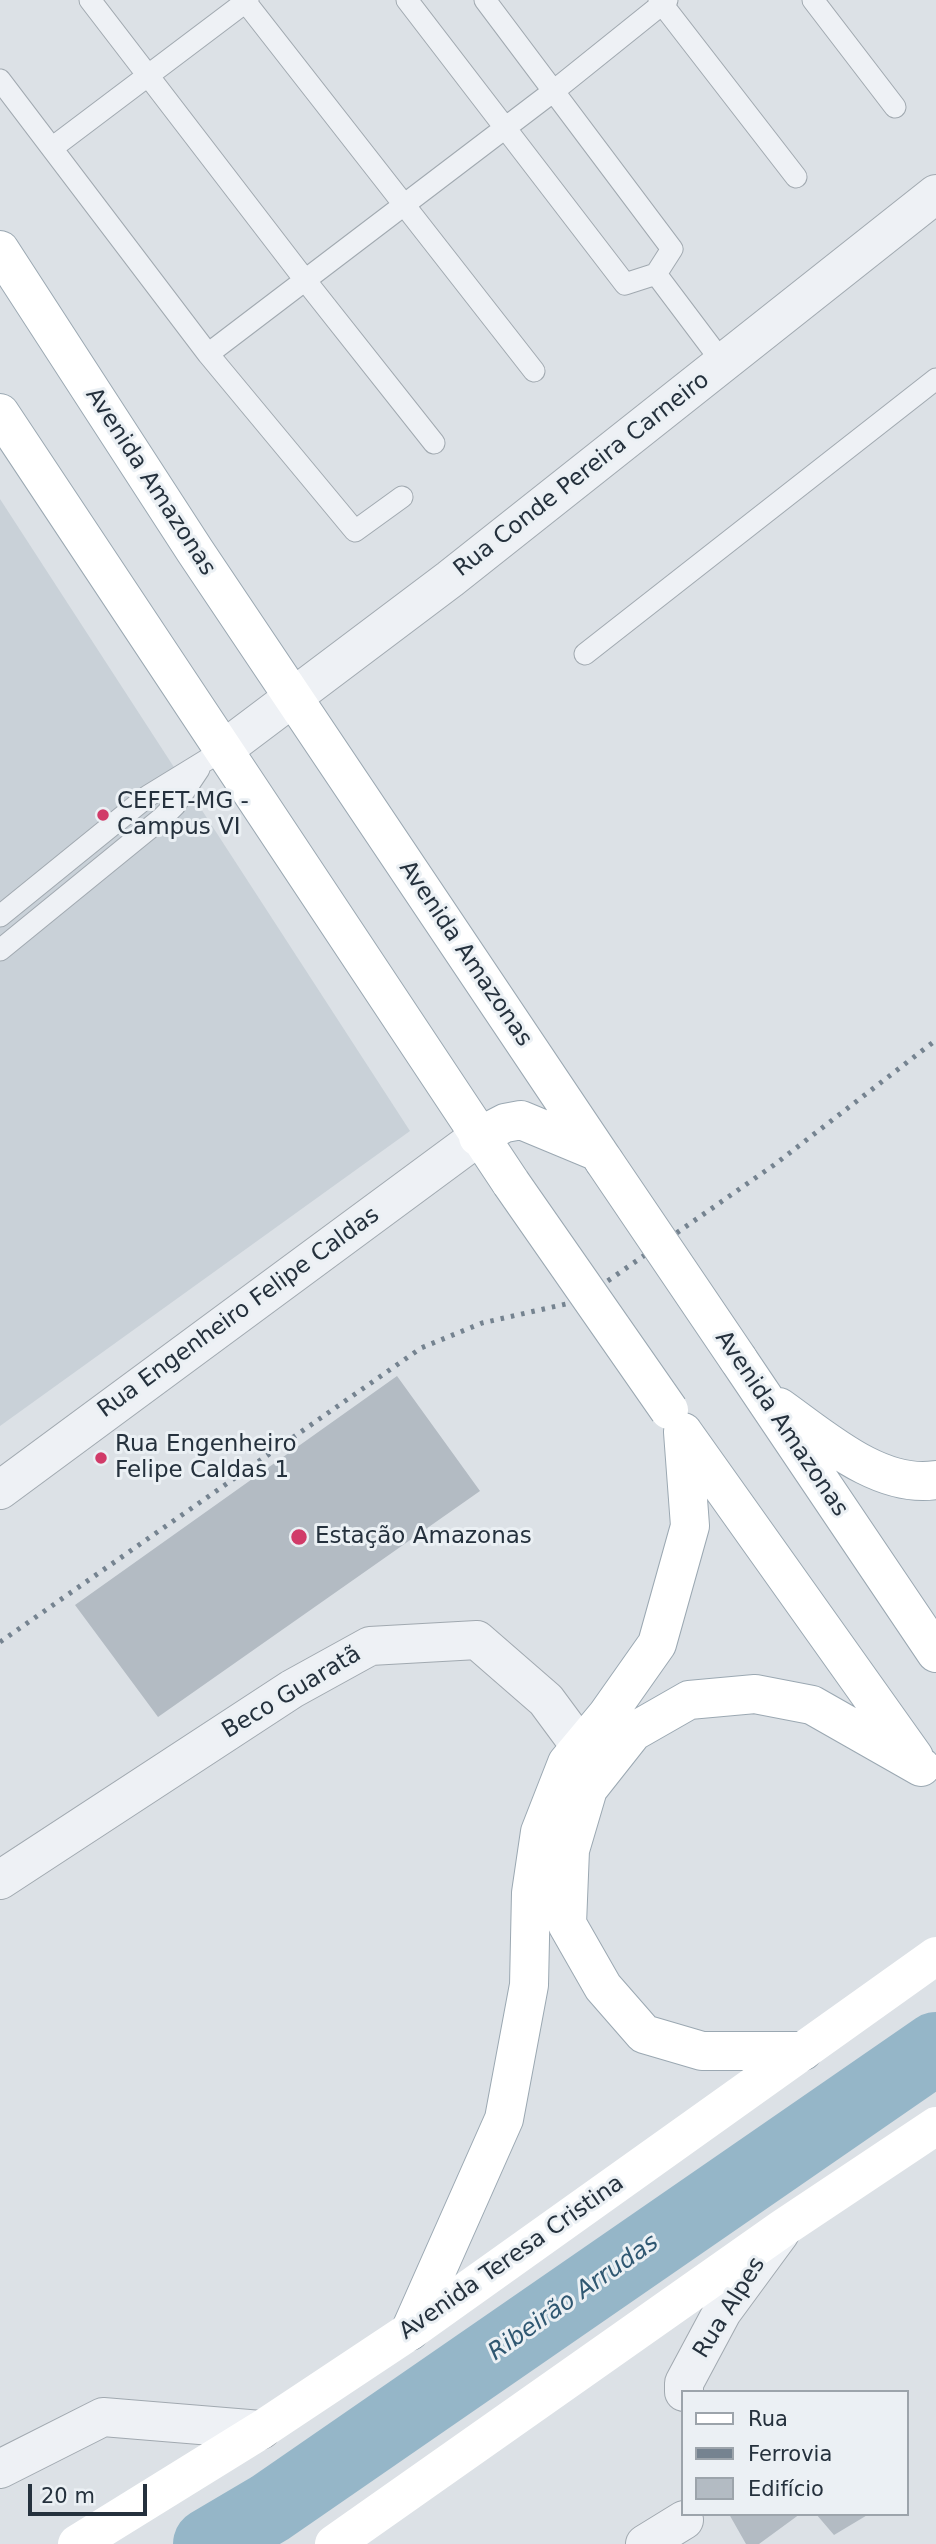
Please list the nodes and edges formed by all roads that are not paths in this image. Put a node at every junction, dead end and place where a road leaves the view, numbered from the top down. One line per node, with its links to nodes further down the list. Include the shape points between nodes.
1 (90, 0): 7 (lane)
2 (407, 0): 11 (lane)
3 (485, 0): 9 (lane)
4 (813, 0): 10 (lane)
5 (245, 1): 7 (lane); 15 (lane)
6 (663, 1): 9 (lane); 13 (lane)
7 (149, 77): 12 (lane); 18 (lane)
8 (0, 80): 12 (lane)
9 (555, 90): 11 (lane); 17 (lane, via 672,249)
10 (895, 107)
11 (503, 127): 15 (lane); 17 (lane, via 625,284)
12 (52, 148): 19 (lane)
13 (796, 177)
14 (935, 197): 20 (street, Rua Conde Pereira Carneiro)
15 (404, 202): 18 (lane); 21 (lane)
16 (0, 250): 27 (main road, Avenida Amazonas)
17 (656, 274): 20 (lane)
18 (305, 280): 19 (lane); 24 (lane)
19 (208, 354): 25 (lane, via 355,531)
20 (723, 363): 27 (street, Rua Conde Pereira Carneiro, via 450,579)
21 (534, 371)
22 (936, 379): 26 (lane)
23 (0, 414): 28 (main road)
24 (434, 443)
25 (402, 497)
26 (585, 654)
27 (292, 696): 28 (street, Rua Conde Pereira Carneiro); 32 (main road, Avenida Amazonas)
28 (213, 757): 29 (lane, via 148,796); 30 (lane, via 162,818); 31 (main road)
29 (0, 916)
30 (0, 950)
31 (478, 1138): 32 (main road, via 521,1120); 34 (main road, bridge); 36 (street, Rua Engenheiro Felipe Caldas)
32 (601, 1156): 33 (main road, Avenida Amazonas, bridge)
33 (762, 1396): 35 (main road, via 871,1470 917,1483); 37 (main road, Avenida Amazonas)
34 (676, 1421): 38 (main road, via 690,1526 657,1644); 39 (main road)
35 (936, 1480)
36 (0, 1490)
37 (936, 1653)
38 (580, 1746): 40 (street, Beco Guaratã, via 546,1700 477,1640 370,1646 292,1689); 45 (main road, via 566,1763 540,1832 531,1893 529,1985 503,2119)
39 (929, 1778): 42 (main road, via 812,1705 755,1694 689,1700 633,1732 588,1789 570,1850 567,1924 603,1987 645,2035 702,2051)
40 (0, 1880)
41 (936, 1956): 42 (main road, Avenida Teresa Cristina)
42 (803, 2051): 45 (main road, Avenida Teresa Cristina)
43 (936, 2126): 44 (main road)
44 (783, 2228): 46 (street, Rua Alpes, via 722,2312); 51 (main road)
45 (410, 2331): 47 (main road, Avenida Teresa Cristina)
46 (684, 2390)
47 (261, 2430): 48 (street, via 103,2417); 50 (main road, Avenida Teresa Cristina)
48 (0, 2469)
49 (689, 2526): 52 (street)
50 (77, 2544)
51 (334, 2544)
52 (645, 2544)

